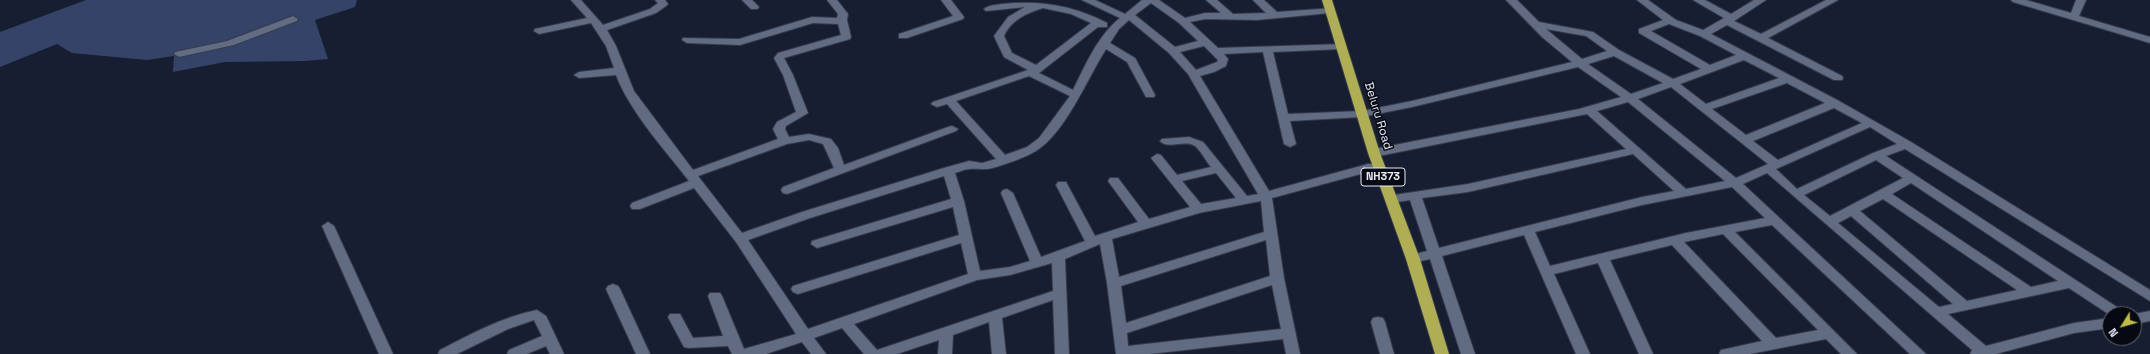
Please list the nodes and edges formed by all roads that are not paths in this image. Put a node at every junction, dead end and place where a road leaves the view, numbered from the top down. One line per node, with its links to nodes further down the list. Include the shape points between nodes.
1 (576, 0): 25 (street)
2 (832, 0): 27 (street, via 841,8)
3 (946, 0): 36 (street, via 958,18)
4 (1087, 0): 22 (street)
5 (1148, 0): 22 (street)
6 (1153, 0): 28 (street)
7 (1211, 0): 21 (street)
8 (1258, 0): 20 (street)
9 (1511, 0): 31 (street)
10 (1642, 0): 30 (street)
11 (1698, 0): 26 (street)
12 (1760, 0): 26 (street)
13 (1833, 0): 37 (street)
14 (2016, 0): 23 (street)
15 (2081, 0): 23 (street)
16 (664, 1): 32 (street, via 653,11)
17 (1057, 1): 19 (street, via 1010,3); 29 (street); 52 (street, via 1036,7 1007,21 998,36 1008,55)
18 (1329, 5): 20 (street); 42 (highway, Beluru Road / NH373)
19 (989, 9)
20 (1274, 15): 21 (street)
21 (1230, 16): 28 (street, via 1205,16)
22 (1129, 17): 34 (street); 44 (street)
23 (2074, 17): 39 (street)
24 (293, 19): 47 (street, via 230,43)
25 (594, 19): 32 (street); 33 (street)
26 (1730, 19): 35 (street); 37 (street)
27 (842, 21): 38 (street, via 812,20 740,42); 71 (street, via 846,37 779,58 802,112 781,124 780,129)
28 (1183, 21): 40 (street)
29 (1098, 22): 34 (street); 52 (street)
30 (1672, 22): 35 (street); 50 (street, via 1643,31)
31 (1535, 24): 46 (street, via 1589,34); 49 (street)
32 (600, 29): 51 (street)
33 (539, 31)
34 (1112, 31): 41 (street)
35 (1704, 34): 48 (street)
36 (903, 36)
37 (1761, 38): 55 (street)
38 (687, 40)
39 (2150, 40)
40 (1206, 42): 44 (street); 45 (street)
41 (1104, 44): 58 (street); 59 (street, via 1131,60)
42 (1341, 46): 43 (street); 66 (highway, Beluru Road / NH373)
43 (1267, 48): 45 (street); 67 (street)
44 (1173, 51): 53 (street)
45 (1215, 51): 53 (street, via 1223,59 1222,64)
46 (1615, 52): 49 (street); 57 (street)
47 (179, 54)
48 (1744, 56): 50 (street); 56 (street)
49 (1580, 63): 60 (street); 66 (street)
50 (1709, 69): 57 (street)
51 (621, 71): 54 (street); 86 (street, via 628,89)
52 (1034, 72): 58 (street, via 1052,85); 61 (street)
53 (1193, 74): 96 (street)
54 (579, 75)
55 (1838, 78)
56 (1787, 79): 62 (street); 64 (street)
57 (1672, 83): 60 (street); 64 (street)
58 (1076, 95): 79 (street, via 1043,140 1031,149)
59 (1150, 95)
60 (1630, 98): 65 (street); 89 (street)
61 (949, 100): 63 (street); 79 (street)
62 (1835, 103): 68 (street); 70 (street)
63 (937, 104)
64 (1705, 108): 70 (street)
65 (1589, 110): 75 (street); 76 (street)
66 (1362, 114): 67 (street); 76 (highway, Beluru Road / NH373)
67 (1283, 118): 73 (street)
68 (1871, 123): 74 (street); 80 (street)
69 (952, 129): 83 (street)
70 (1745, 140): 80 (street)
71 (785, 141): 83 (street, via 809,137 828,141); 86 (street)
72 (1166, 141): 82 (street, via 1194,141)
73 (1290, 144)
74 (1907, 144): 77 (street); 132 (street)
75 (1637, 150): 93 (street); 97 (street, via 1468,188)
76 (1374, 153): 81 (highway, Beluru Road / NH373)
77 (1877, 155): 85 (street); 95 (street)
78 (1157, 158): 87 (street)
79 (1003, 160): 84 (street, via 982,167 969,165)
80 (1772, 166): 89 (street); 95 (street)
81 (1380, 168): 96 (street, via 1368,168); 98 (highway, Beluru Road / NH373)
82 (1219, 169): 87 (street); 99 (street)
83 (841, 171): 91 (street)
84 (948, 171): 100 (street); 113 (street)
85 (1912, 178): 94 (street); 126 (street)
86 (692, 179): 101 (street); 113 (street)
87 (1173, 179): 102 (street)
88 (1114, 181): 106 (street)
89 (1735, 183): 93 (street); 104 (street)
90 (1062, 185): 115 (street)
91 (787, 190)
92 (1007, 193): 121 (street)
93 (1684, 193): 108 (street)
94 (1883, 193): 103 (street); 129 (street)
95 (1796, 194): 105 (street)
96 (1266, 196): 99 (street); 110 (street)
97 (1415, 196): 98 (street); 117 (street)
98 (1391, 199): 120 (highway, Beluru Road / NH373)
99 (1244, 200): 102 (street)
100 (958, 201): 111 (street); 116 (street)
101 (636, 206)
102 (1198, 209): 106 (street)
103 (1852, 210): 105 (street); 133 (street)
104 (1775, 220): 109 (street); 172 (street)
105 (1829, 222): 135 (street)
106 (1146, 224): 112 (street)
107 (328, 226): 152 (street)
108 (1528, 230): 117 (street); 122 (street)
109 (1725, 230): 114 (street); 144 (street)
110 (1271, 234): 124 (street); 125 (street)
111 (967, 237): 123 (street); 128 (street)
112 (1105, 237): 115 (street); 125 (street)
113 (739, 238): 145 (street)
114 (1675, 240): 119 (street); 148 (street)
115 (1092, 242): 118 (street)
116 (817, 244)
117 (1434, 253): 120 (street); 167 (street)
118 (1058, 257): 121 (street); 130 (street)
119 (1602, 258): 122 (street); 169 (street)
120 (1413, 259): 166 (highway, Beluru Road / NH373)
121 (1037, 263): 123 (street, via 1010,271)
122 (1546, 271): 168 (street)
123 (975, 276): 138 (street)
124 (1277, 278): 141 (street); 143 (street)
125 (1114, 283): 141 (street)
126 (2071, 283): 129 (street); 134 (street)
127 (613, 289): 156 (street)
128 (798, 289)
129 (2029, 292): 133 (street)
130 (1060, 293): 136 (street); 163 (street)
131 (716, 296): 147 (street)
132 (2150, 296)
133 (1965, 306): 135 (street)
134 (2106, 306)
135 (1937, 312): 151 (street)
136 (995, 315): 142 (street); 162 (street)
137 (675, 318): 147 (street, via 689,343)
138 (844, 321): 145 (street); 159 (street)
139 (1378, 322): 165 (street)
140 (2102, 324): 151 (street, via 2074,328)
141 (1119, 330): 150 (street)
142 (946, 332): 149 (street); 161 (street)
143 (1288, 333): 150 (street); 164 (street)
144 (1829, 333): 148 (street); 171 (street)
145 (804, 336): 157 (street); 158 (street)
146 (550, 338): 153 (street, via 541,317 537,315); 154 (street); 155 (street)
147 (732, 340): 157 (street)
148 (1773, 344): 170 (street)
149 (901, 351): 160 (street)
150 (1116, 353)
151 (1981, 353)
152 (386, 354)
153 (445, 354)
154 (514, 354)
155 (557, 354)
156 (643, 354)
157 (745, 354)
158 (819, 354)
159 (872, 354)
160 (881, 354)
161 (945, 354)
162 (999, 354)
163 (1062, 354)
164 (1293, 354)
165 (1387, 354)
166 (1442, 354)
167 (1468, 354)
168 (1584, 354)
169 (1646, 354)
170 (1726, 354)
171 (1850, 354)
172 (1919, 354)

